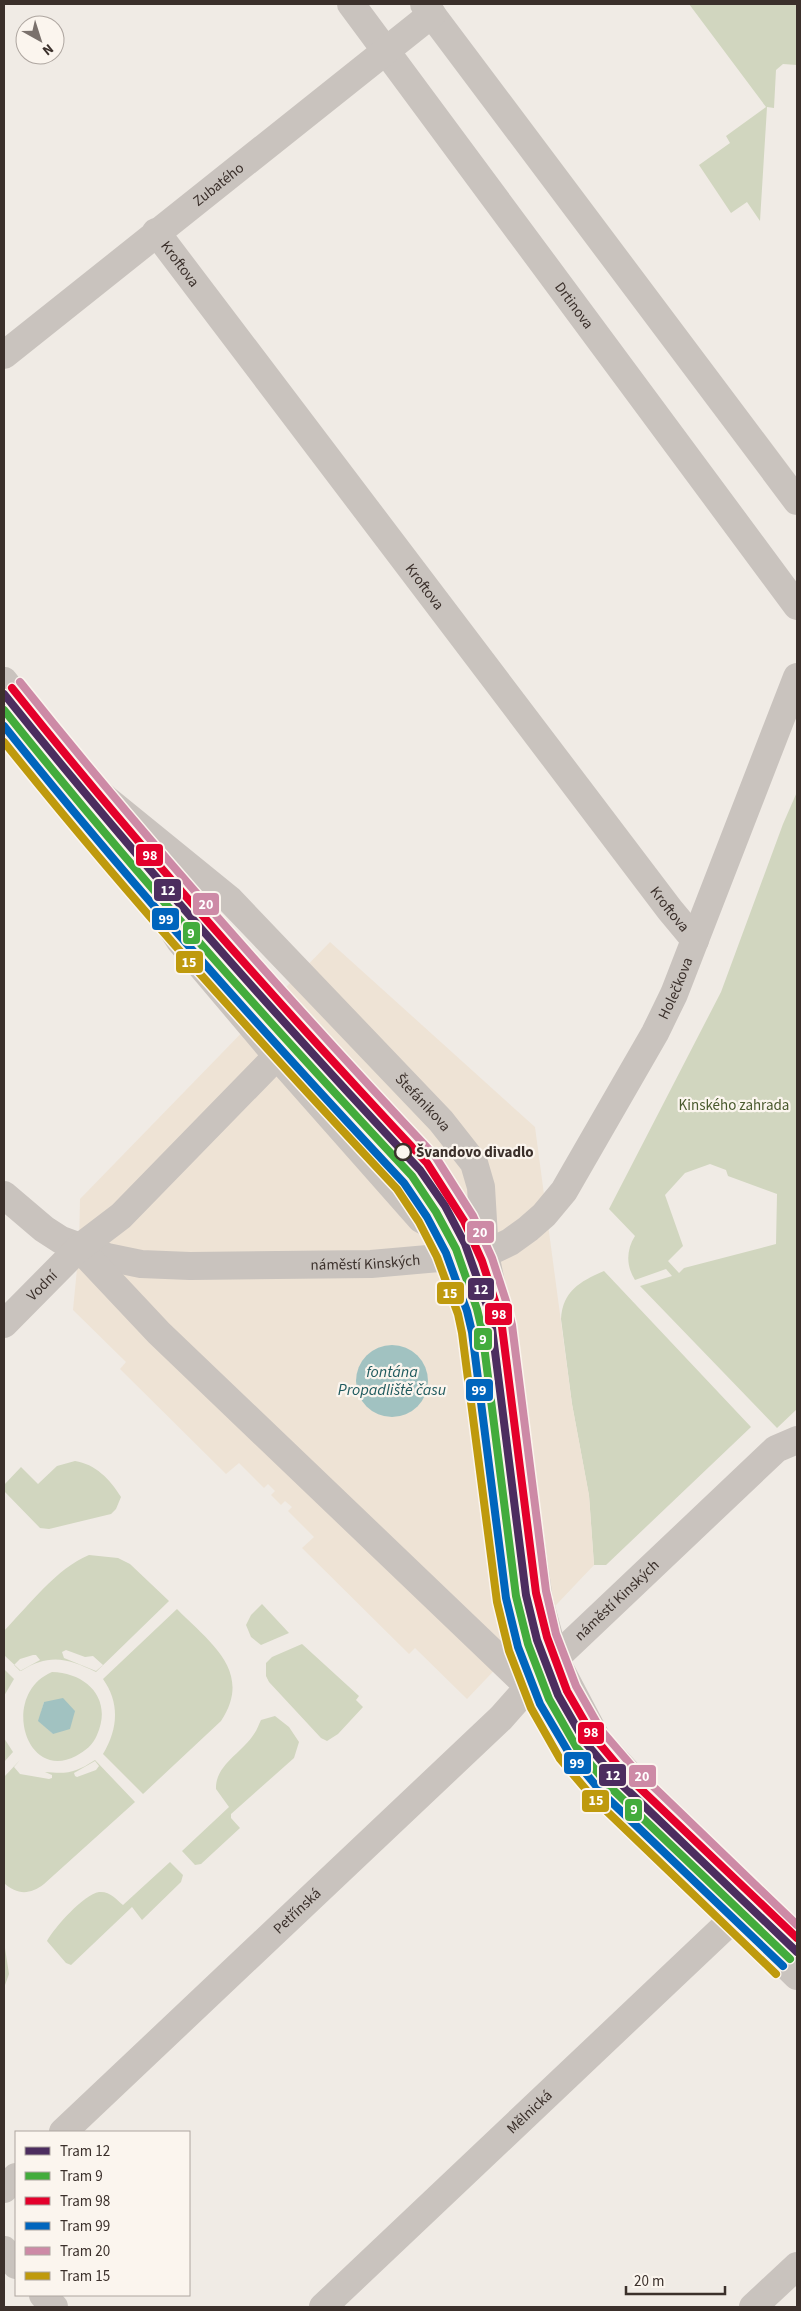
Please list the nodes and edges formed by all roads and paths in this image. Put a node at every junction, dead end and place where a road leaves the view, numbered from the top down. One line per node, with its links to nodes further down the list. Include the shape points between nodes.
1 (351, 4): 3 (street, Drtinova)
2 (428, 9): 3 (street, Zubatého); 6 (street)
3 (386, 51): 4 (street, Zubatého); 7 (street, Drtinova)
4 (156, 232): 5 (street, Zubatého); 11 (street, Kroftova)
5 (4, 355)
6 (797, 502)
7 (797, 606)
8 (797, 678): 11 (street, Holečkova)
9 (4, 682): 10 (street, Štefánikova)
10 (69, 765): 12 (street, Štefánikova, via 180,941); 15 (street, Štefánikova, via 229,899 458,1141 474,1164 478,1177)
11 (695, 940): 15 (street, Holečkova, via 655,1033 564,1191 528,1229)
12 (277, 1056): 14 (street, via 121,1216); 15 (street, Štefánikova, via 421,1219)
13 (4, 1195): 14 (street, via 44,1229)
14 (79, 1248): 15 (street, náměstí Kinských, via 132,1263 190,1266 398,1263); 16 (street, Vodní); 19 (street, via 159,1333)
15 (485, 1254): 18 (street, náměstí Kinských, via 500,1326 539,1600)
16 (4, 1324)
17 (797, 1440): 18 (street, náměstí Kinských, via 776,1450)
18 (555, 1658): 19 (street, Petřínská); 20 (street)
19 (529, 1687): 20 (street); 25 (street, Petřínská, via 501,1718)
20 (598, 1741): 21 (street)
21 (635, 1781): 22 (street); 23 (street)
22 (736, 1916): 24 (street); 33 (street, Mělnická)
23 (797, 1938)
24 (797, 1976)
25 (64, 2131)
26 (15, 2178): 27 (street)
27 (4, 2189)
28 (4, 2250): 29 (street)
29 (15, 2263)
30 (797, 2266): 34 (street)
31 (44, 2296): 32 (street)
32 (54, 2307)
33 (323, 2307)
34 (754, 2307)

